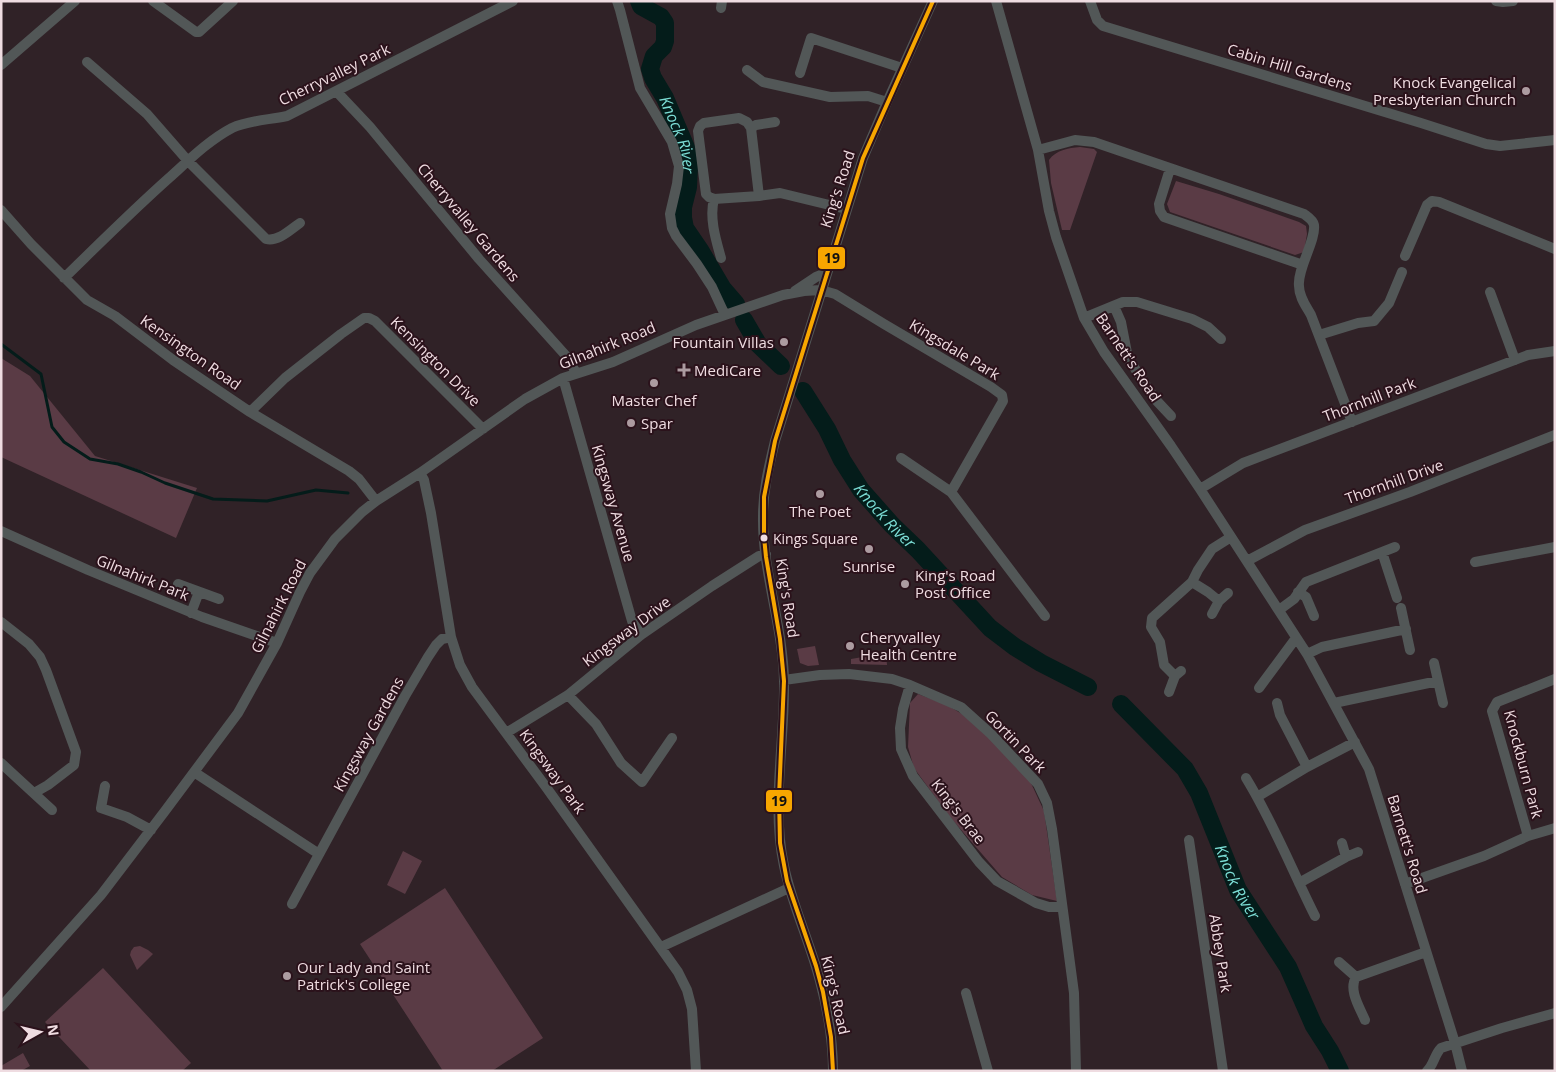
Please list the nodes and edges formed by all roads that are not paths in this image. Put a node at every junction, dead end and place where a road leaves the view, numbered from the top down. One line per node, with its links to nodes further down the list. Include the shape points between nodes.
1 (75, 1): 12 (street)
2 (153, 1): 3 (street, via 199,32)
3 (233, 1)
4 (513, 1): 16 (street, Cherryvalley Park)
5 (617, 1): 40 (street, via 640,88 672,142 679,166 670,214 672,228 712,288)
6 (933, 1): 13 (street, King's Road)
7 (996, 1): 21 (street, Barnett's Road)
8 (1090, 1): 20 (street, Cabin Hill Gardens, via 1097,20 1103,26 1486,144 1500,146)
9 (1496, 1): 10 (street)
10 (1513, 1)
11 (87, 62): 22 (street, via 147,114)
12 (1, 65)
13 (902, 68): 15 (street, via 811,38); 17 (street, King's Road)
14 (747, 70): 17 (street, via 763,82 830,96 868,96)
15 (800, 73)
16 (337, 92): 22 (street, Cherryvalley Park, via 287,116 256,120 232,128); 46 (street, Cherryvalley Gardens, via 568,358)
17 (887, 102): 26 (street, King's Road)
18 (775, 122): 19 (street)
19 (751, 128): 24 (street); 25 (street, via 740,118 711,121 700,126 706,194)
20 (1555, 140)
21 (1038, 150): 23 (street, via 1075,140 1094,142); 41 (street, Barnett's Road, via 1049,211)
22 (188, 161): 28 (street, via 266,239 277,239); 35 (street, Cherryvalley Park)
23 (1170, 168): 32 (street, via 1310,218 1314,232); 32 (street, via 1159,204 1164,218)
24 (759, 196): 25 (street); 26 (street, via 780,193)
25 (714, 199): 31 (street, via 712,218)
26 (846, 209): 34 (street, King's Road)
27 (1, 210): 35 (street, Kensington Road)
28 (300, 223)
29 (1555, 249): 30 (street, via 1432,202 1427,205)
30 (1405, 256)
31 (721, 258)
32 (1304, 265): 42 (street, via 1299,286)
33 (1402, 272): 42 (street, via 1389,303 1374,321)
34 (826, 273): 36 (street, King's Road); 37 (street)
35 (64, 278): 48 (street, Kensington Road, via 87,300 115,316)
36 (822, 290): 37 (street, Gilnahirk Road); 56 (street, Kingsdale Park, via 835,294 1002,395 1003,401); 63 (street, King's Road, via 766,478 763,517)
37 (794, 292): 40 (street, Gilnahirk Road)
38 (1490, 292): 45 (street)
39 (1114, 306): 41 (street); 43 (street, via 1137,302 1192,319 1208,327); 49 (street, via 1121,322 1128,358 1155,399)
40 (724, 315): 46 (street, Gilnahirk Road, via 613,362)
41 (1084, 318): 55 (street, Barnett's Road, via 1104,352)
42 (1319, 335): 50 (street)
43 (1220, 339)
44 (1555, 351): 45 (street, Thornhill Park)
45 (1515, 360): 50 (street, Thornhill Park)
46 (576, 373): 47 (street, Gilnahirk Road)
47 (564, 378): 51 (street, Gilnahirk Road, via 525,399); 82 (street, Kingsway Avenue, via 632,621)
48 (250, 412): 51 (street, Kensington Drive, via 285,378 341,334 362,319 369,318); 57 (street, Kensington Road, via 349,471)
49 (1171, 416)
50 (1352, 422): 55 (street, Thornhill Park, via 1243,463)
51 (482, 429): 54 (street, Gilnahirk Road)
52 (1555, 434): 64 (street, Thornhill Drive, via 1305,530)
53 (901, 458): 56 (street)
54 (420, 473): 57 (street, Gilnahirk Road); 83 (street, Kingsway Park, via 431,513)
55 (1200, 489): 59 (street, Barnett's Road)
56 (951, 492): 78 (street)
57 (376, 501): 85 (street, Gilnahirk Road, via 350,523 322,555 300,592)
58 (1, 531): 76 (street, Gilnahirk Park)
59 (1231, 537): 64 (street, Barnett's Road); 66 (street, via 1212,549)
60 (1395, 547): 62 (street)
61 (1555, 548): 65 (street)
62 (1382, 552): 69 (street, via 1306,582); 71 (street)
63 (766, 554): 82 (street, Kingsway Drive); 90 (street, King's Road)
64 (1247, 561): 75 (street, Barnett's Road)
65 (1475, 562)
66 (1192, 582): 73 (street); 94 (street, via 1152,618 1151,627 1160,642 1164,665 1178,673)
67 (178, 584): 68 (street)
68 (199, 592): 72 (street); 76 (street)
69 (1298, 592): 75 (street); 79 (street, via 1306,597)
70 (1228, 593): 73 (street)
71 (1397, 598)
72 (219, 599)
73 (1219, 601): 77 (street)
74 (1401, 608): 81 (street)
75 (1279, 610): 84 (street, Barnett's Road)
76 (191, 613): 85 (street, Gilnahirk Park)
77 (1212, 614)
78 (1045, 616)
79 (1314, 616)
80 (1, 622): 109 (street, via 40,657 76,752 74,765)
81 (1406, 629): 86 (street); 87 (street, via 1322,647)
82 (641, 635): 95 (street, Kingsway Drive)
83 (451, 637): 101 (street, Kingsway Park, via 472,688); 118 (street, Kingsway Gardens, via 442,639 428,657)
84 (1296, 638): 87 (street, Barnett's Road); 93 (street)
85 (277, 643): 106 (street, Gilnahirk Road, via 238,712)
86 (1410, 650)
87 (1307, 654): 97 (street, Barnett's Road)
88 (1434, 663): 91 (street)
89 (1555, 679): 114 (street, Knockburn Park, via 1497,702 1492,710)
90 (784, 680): 92 (street, Gortin Park, via 848,674); 122 (street, King's Road, via 778,808)
91 (1438, 680): 97 (street); 98 (street)
92 (910, 685): 124 (street, Gortin Park, via 961,707 1038,784 1047,803); 124 (street, King's Brae, via 900,728 901,749 913,776 997,881 1036,903)
93 (1259, 688)
94 (1169, 692)
95 (568, 695): 101 (street, Kingsway Drive); 102 (street, via 596,724 622,763 642,782)
96 (1277, 703): 99 (street)
97 (1334, 703): 103 (street, Barnett's Road)
98 (1443, 703)
99 (1280, 715): 100 (street); 105 (street)
100 (1270, 720)
101 (506, 734): 126 (street, Kingsway Park)
102 (672, 738)
103 (1355, 742): 105 (street); 121 (street, Barnett's Road, via 1369,768)
104 (1, 763): 109 (street)
105 (1308, 767): 110 (street)
106 (194, 772): 113 (street, Gilnahirk Road); 118 (street)
107 (1246, 778): 110 (street)
108 (105, 786): 113 (street, via 101,808)
109 (34, 793): 111 (street)
110 (1257, 797): 120 (street)
111 (52, 810)
112 (1555, 828): 114 (street)
113 (152, 830): 131 (street, Gilnahirk Road, via 85,914)
114 (1528, 836): 121 (street, via 1484,856)
115 (1189, 840): 139 (street, Abbey Park)
116 (1342, 843): 119 (street)
117 (1358, 852): 119 (street)
118 (319, 854): 123 (street, Kingsway Gardens)
119 (1346, 857): 120 (street)
120 (1299, 884): 125 (street)
121 (1404, 884): 127 (street, Barnett's Road)
122 (789, 888): 126 (street); 136 (street, King's Road, via 820,981 832,1034)
123 (292, 904)
124 (1062, 907): 138 (street, Gortin Park, via 1074,993)
125 (1315, 916)
126 (661, 947): 135 (street, Kingsway Park, via 687,990 692,1009)
127 (1426, 952): 129 (street); 134 (street, Barnett's Road)
128 (1339, 962): 129 (street)
129 (1356, 978): 133 (street, via 1353,990)
130 (966, 992): 137 (street)
131 (1, 1007)
132 (1555, 1013): 134 (street)
133 (1365, 1020)
134 (1455, 1043): 140 (street, via 1441,1048); 141 (street, Barnett's Road)
135 (696, 1071)
136 (833, 1071)
137 (988, 1071)
138 (1076, 1071)
139 (1223, 1071)
140 (1427, 1071)
141 (1462, 1071)

